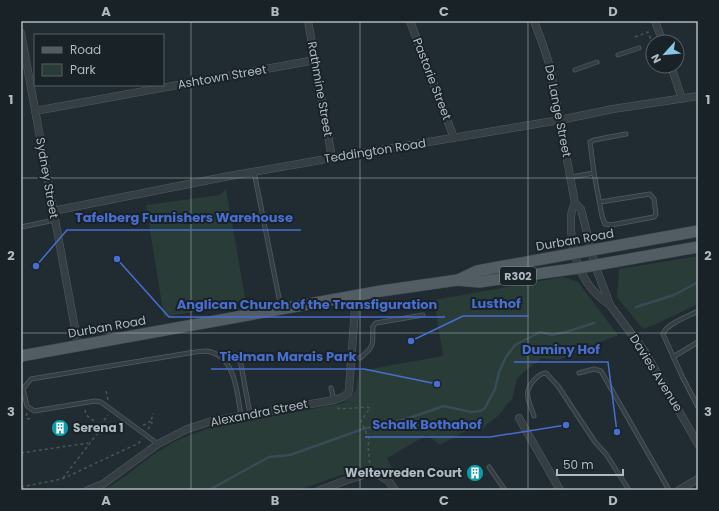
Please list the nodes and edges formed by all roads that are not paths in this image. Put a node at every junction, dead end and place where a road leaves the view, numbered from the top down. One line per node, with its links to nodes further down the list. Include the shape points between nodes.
1 (308, 21): 9 (street, Rathmine Street)
2 (410, 21): 18 (street, Pastorie Street)
3 (534, 21): 16 (street, De Lange Street, via 548,59)
4 (655, 21): 6 (street)
5 (21, 34): 15 (street, Sydney Street)
6 (660, 34)
7 (639, 48): 8 (lane)
8 (618, 55)
9 (315, 60): 15 (street, Ashtown Street); 19 (street, Rathmine Street)
10 (597, 62): 11 (lane)
11 (575, 70)
12 (674, 74): 14 (street)
13 (698, 96): 14 (street, Teddington Road)
14 (682, 99): 16 (street, Teddington Road)
15 (35, 111): 25 (street, Sydney Street)
16 (560, 120): 18 (street, Teddington Road); 22 (street, De Lange Street)
17 (626, 134): 21 (lane, via 590,142)
18 (454, 138): 19 (street, Teddington Road)
19 (332, 158): 20 (street, Teddington Road)
20 (254, 172): 25 (street, Teddington Road); 37 (lane)
21 (594, 173): 22 (lane); 23 (lane)
22 (571, 177): 24 (street, De Lange Street)
23 (600, 202): 23 (lane, via 604,222 608,225 654,217 656,214 654,199 650,194)
24 (575, 203): 30 (street, De Lange Street, via 581,209); 31 (street, De Lange Street, via 571,211)
25 (54, 211): 26 (street, Sydney Street)
26 (55, 220): 27 (lane); 41 (street, Sydney Street)
27 (21, 227)
28 (698, 231): 30 (main road, Durban Road / R302)
29 (698, 247): 32 (main road, Durban Road / R302)
30 (591, 250): 31 (main road, Durban Road / R302); 32 (street, De Lange Street)
31 (574, 253): 33 (street, De Lange Street); 34 (main road, Durban Road / R302, via 477,271)
32 (595, 265): 33 (main road, Durban Road / R302); 36 (street, Davies Avenue)
33 (578, 268): 34 (main road, Durban Road / R302, via 479,282); 36 (street, Davies Avenue, via 602,300)
34 (458, 280): 35 (main road, Durban Road / R302)
35 (356, 296): 37 (main road, Durban Road / R302); 45 (street, Alexandra Street)
36 (610, 305): 56 (street, Davies Avenue, via 645,352)
37 (281, 309): 41 (main road, Durban Road / R302)
38 (698, 311): 46 (lane, via 672,324 664,332)
39 (423, 315): 45 (lane, via 376,323 373,326 372,347 360,358)
40 (698, 342): 46 (lane)
41 (78, 346): 43 (main road, Durban Road / R302)
42 (239, 354): 51 (lane)
43 (21, 356)
44 (343, 357): 45 (lane)
45 (352, 357): 49 (street, Alexandra Street, via 350,390 343,397)
46 (673, 357): 50 (lane)
47 (579, 373): 66 (lane, via 594,369 601,371)
48 (331, 388): 49 (lane)
49 (332, 400): 51 (street, Alexandra Street)
50 (698, 406)
51 (250, 414): 52 (street, Alexandra Street)
52 (241, 416): 55 (street, Alexandra Street, via 196,426); 55 (lane, via 232,371 224,360 209,352 189,353 32,379 23,389 27,406 34,411 101,402)
53 (534, 416): 65 (lane, via 527,395 528,388 542,373 546,373 558,386)
54 (519, 418): 64 (street)
55 (158, 444): 61 (street, Alexandra Street, via 103,484)
56 (698, 444)
57 (488, 467): 63 (lane)
58 (698, 479): 60 (street)
59 (393, 487): 62 (street, via 376,474)
60 (682, 489)
61 (88, 490)
62 (320, 490)
63 (505, 490)
64 (560, 490)
65 (629, 490)
66 (669, 490)

